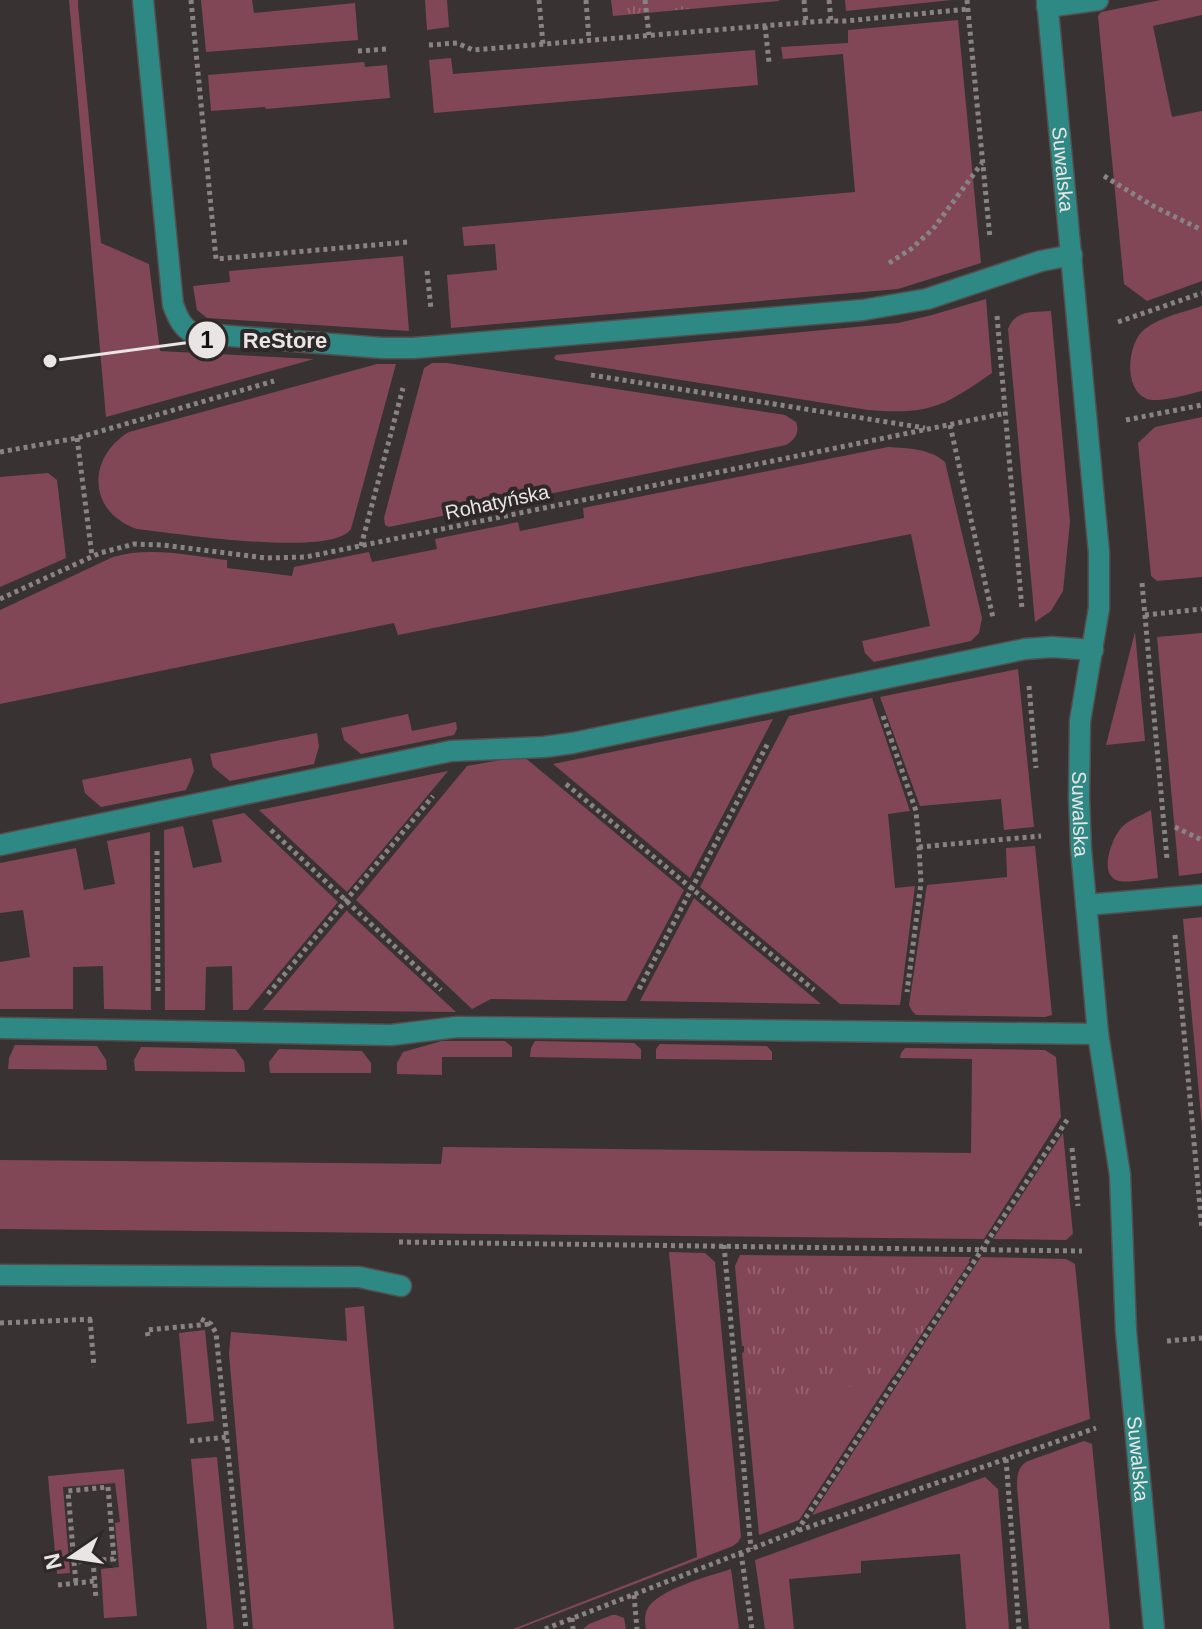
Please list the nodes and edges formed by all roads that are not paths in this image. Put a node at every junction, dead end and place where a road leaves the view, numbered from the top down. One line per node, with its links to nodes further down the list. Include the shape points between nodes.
1 (143, 0): 4 (street, via 173,305 187,330 200,334 414,348 879,309)
2 (1098, 0): 3 (street)
3 (1047, 3): 4 (street, Suwalska)
4 (1072, 255): 5 (street, Suwalska, via 1099,553)
5 (1093, 650): 6 (street, via 1025,649 573,743 451,751); 8 (street, Suwalska, via 1079,746)
6 (0, 845)
7 (1202, 895): 8 (street)
8 (1086, 905): 10 (street, Suwalska)
9 (0, 1028): 10 (street, via 391,1035 457,1027)
10 (1098, 1034): 13 (street, Suwalska, via 1120,1175 1126,1331)
11 (0, 1275): 12 (street, via 359,1277)
12 (401, 1286)
13 (1154, 1629)

